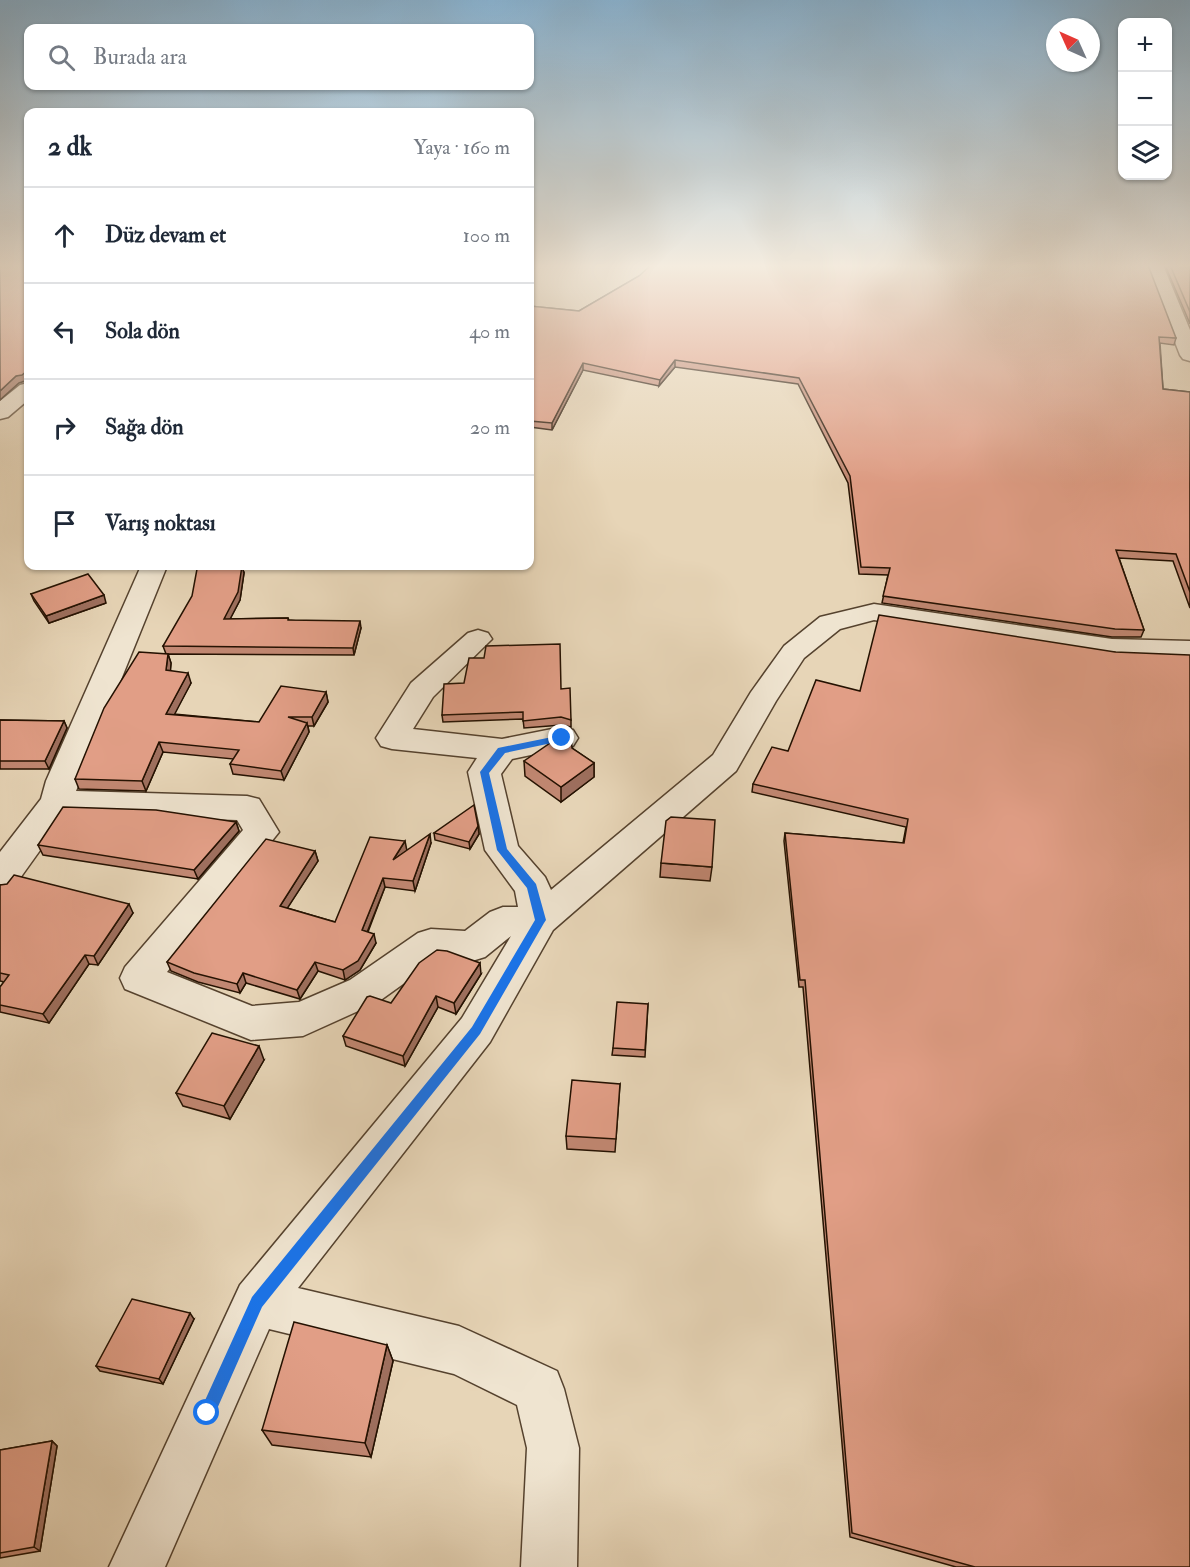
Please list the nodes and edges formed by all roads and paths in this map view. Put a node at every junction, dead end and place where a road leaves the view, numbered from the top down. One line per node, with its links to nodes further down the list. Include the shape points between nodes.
1 (1187, 338): 2 (street)
2 (1190, 356)
3 (24, 393): 4 (street)
4 (0, 412)
5 (152, 570): 10 (street, via 62,781)
6 (478, 639): 9 (street, via 422,690 392,738)
7 (1190, 650): 12 (street, via 1112,648 874,612 831,623 794,652 726,763)
8 (562, 738): 9 (street)
9 (502, 750): 12 (street, via 484,772 502,850 532,887)
10 (57, 802): 11 (street); 12 (street, via 247,808 262,832 139,978 251,1023 303,1019 364,991 431,944 472,946 504,922)
11 (0, 878)
12 (540, 920): 13 (street, via 476,1030)
13 (257, 1302): 14 (street); 15 (street, via 459,1351 539,1389 553,1448)
14 (137, 1567)
15 (549, 1567)

